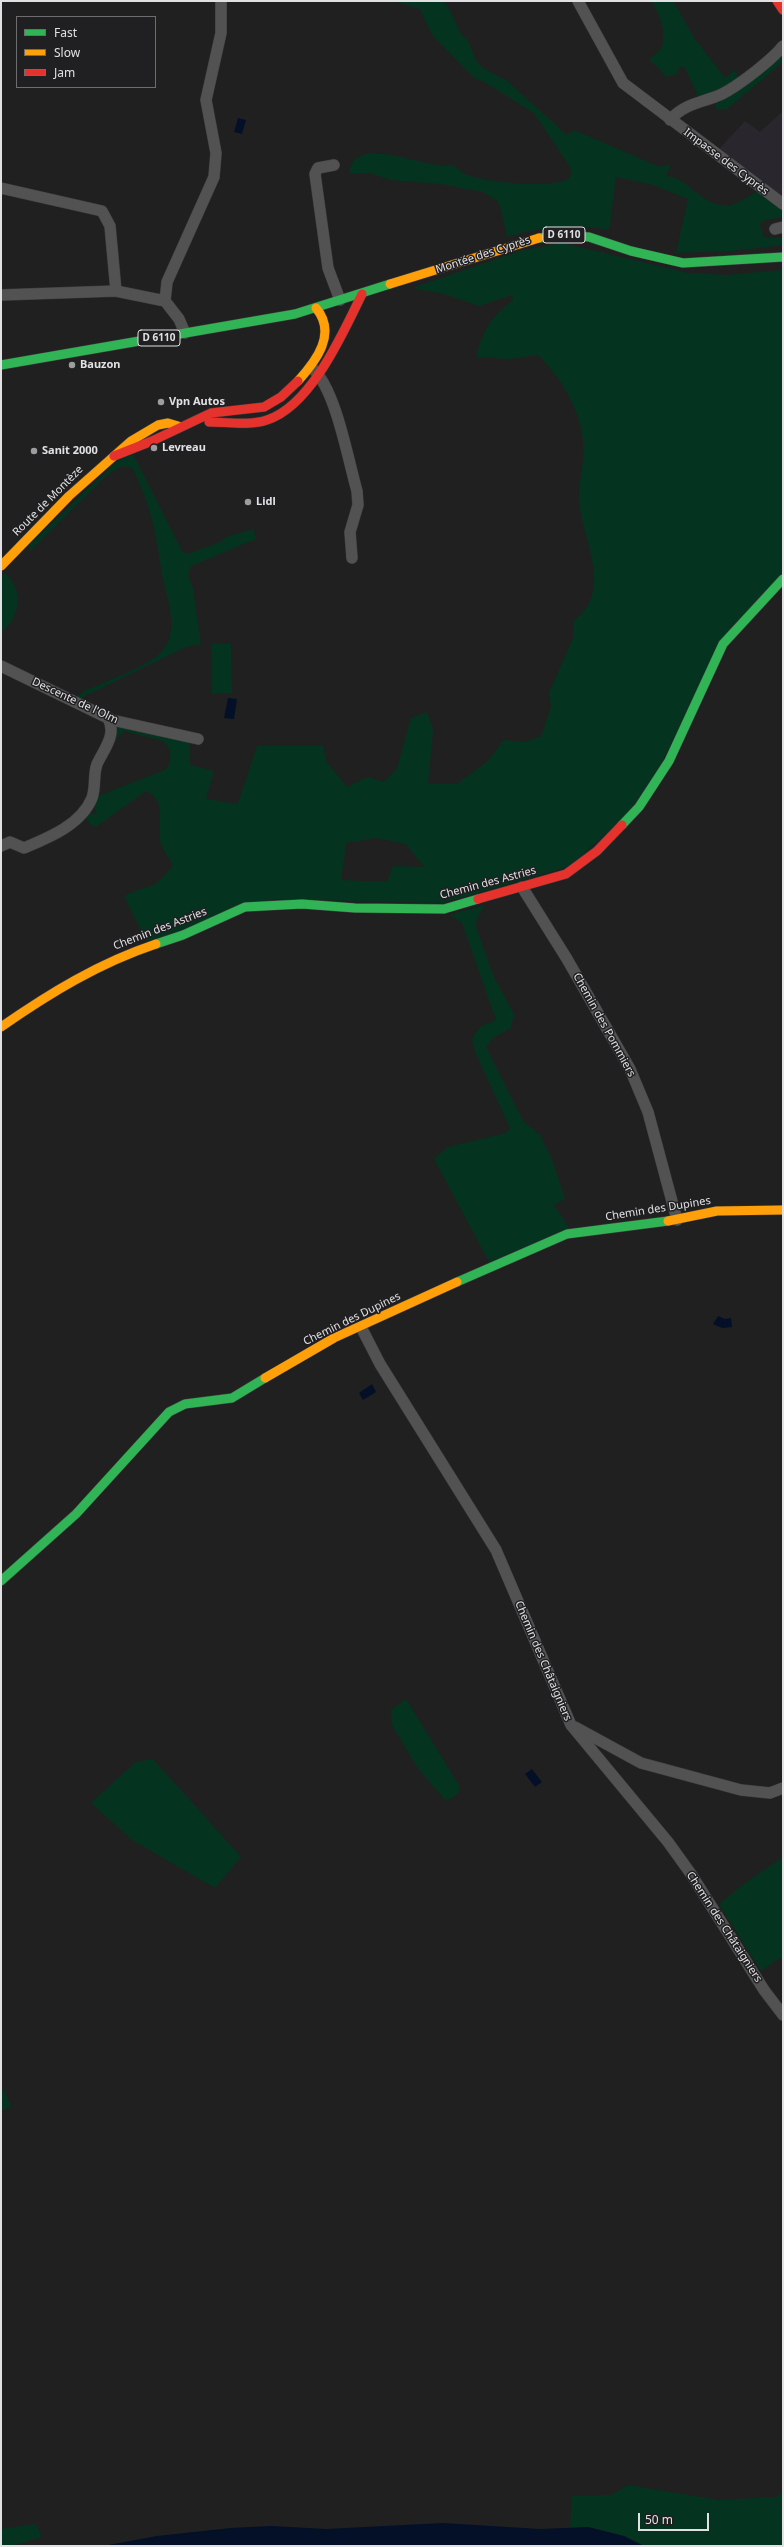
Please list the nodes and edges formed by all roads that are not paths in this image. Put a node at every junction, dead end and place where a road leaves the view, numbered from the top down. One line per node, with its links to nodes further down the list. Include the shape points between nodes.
1 (221, 1): 17 (street, via 221,33 206,100 216,152 214,177 167,282)
2 (578, 1): 6 (street, Impasse des Cyprès, via 623,83)
3 (777, 1): 4 (street)
4 (783, 10)
5 (783, 46): 6 (street, via 737,84 721,94 683,107)
6 (670, 120): 9 (street, Impasse des Cyprès)
7 (334, 165): 16 (street, via 318,168 315,174 328,268)
8 (1, 188): 13 (street, via 102,211 110,226)
9 (783, 204)
10 (783, 253): 11 (street, Montée des Cyprès / D 6110)
11 (771, 257): 12 (street, Montée des Cyprès / D 6110); 14 (street, Montée des Cyprès / D 6110, via 683,263 632,251 590,237 563,235 537,238)
12 (783, 257)
13 (116, 291): 15 (street); 17 (street)
14 (362, 294): 16 (street, Montée des Cyprès / D 6110); 21 (street, Route de Montèze, via 339,341)
15 (1, 295)
16 (340, 300): 18 (street, Montée des Cyprès / D 6110)
17 (165, 301): 19 (street, via 179,319)
18 (316, 308): 19 (street, Montée des Cyprès / D 6110); 21 (street, Route de Montèze, via 323,312 326,330)
19 (185, 333): 20 (street, Montée des Cyprès / D 6110)
20 (1, 365)
21 (314, 370): 22 (street, Route de Montèze, via 271,404 256,409 211,413); 22 (street, Route de Montèze, via 287,409 269,419); 23 (street, via 324,384 333,407 357,492 358,505 350,532)
22 (188, 423): 24 (street, Route de Montèze, via 114,456 82,482)
23 (352, 558)
24 (1, 566)
25 (783, 579): 30 (street, Chemin des Astries, via 723,644 669,761 633,816 597,851 566,874)
26 (1, 666): 27 (street, Descente de l'Olm)
27 (108, 718): 28 (street, Descente de l'Olm); 29 (street, via 111,736 95,771 92,797 81,814 58,831 24,848 10,842)
28 (198, 739)
29 (1, 846)
30 (522, 887): 31 (street, Chemin des Astries, via 444,909 302,904 245,907 183,935 120,956 55,990); 33 (street, Chemin des Pommiers, via 567,958 630,1069 648,1112)
31 (1, 1027)
32 (783, 1210): 33 (street, Chemin des Dupines, via 717,1211)
33 (677, 1220): 34 (street, Chemin des Dupines, via 567,1234)
34 (361, 1326): 35 (street, Chemin des Dupines, via 334,1338 232,1398 219,1401 192,1401 168,1412 85,1505); 36 (street, Chemin des Châtaigniers, via 380,1364 496,1550)
35 (1, 1581)
36 (571, 1725): 37 (street, via 641,1763 741,1790 770,1793); 38 (street, Chemin des Châtaigniers, via 668,1842)
37 (783, 1788)
38 (783, 2015)

